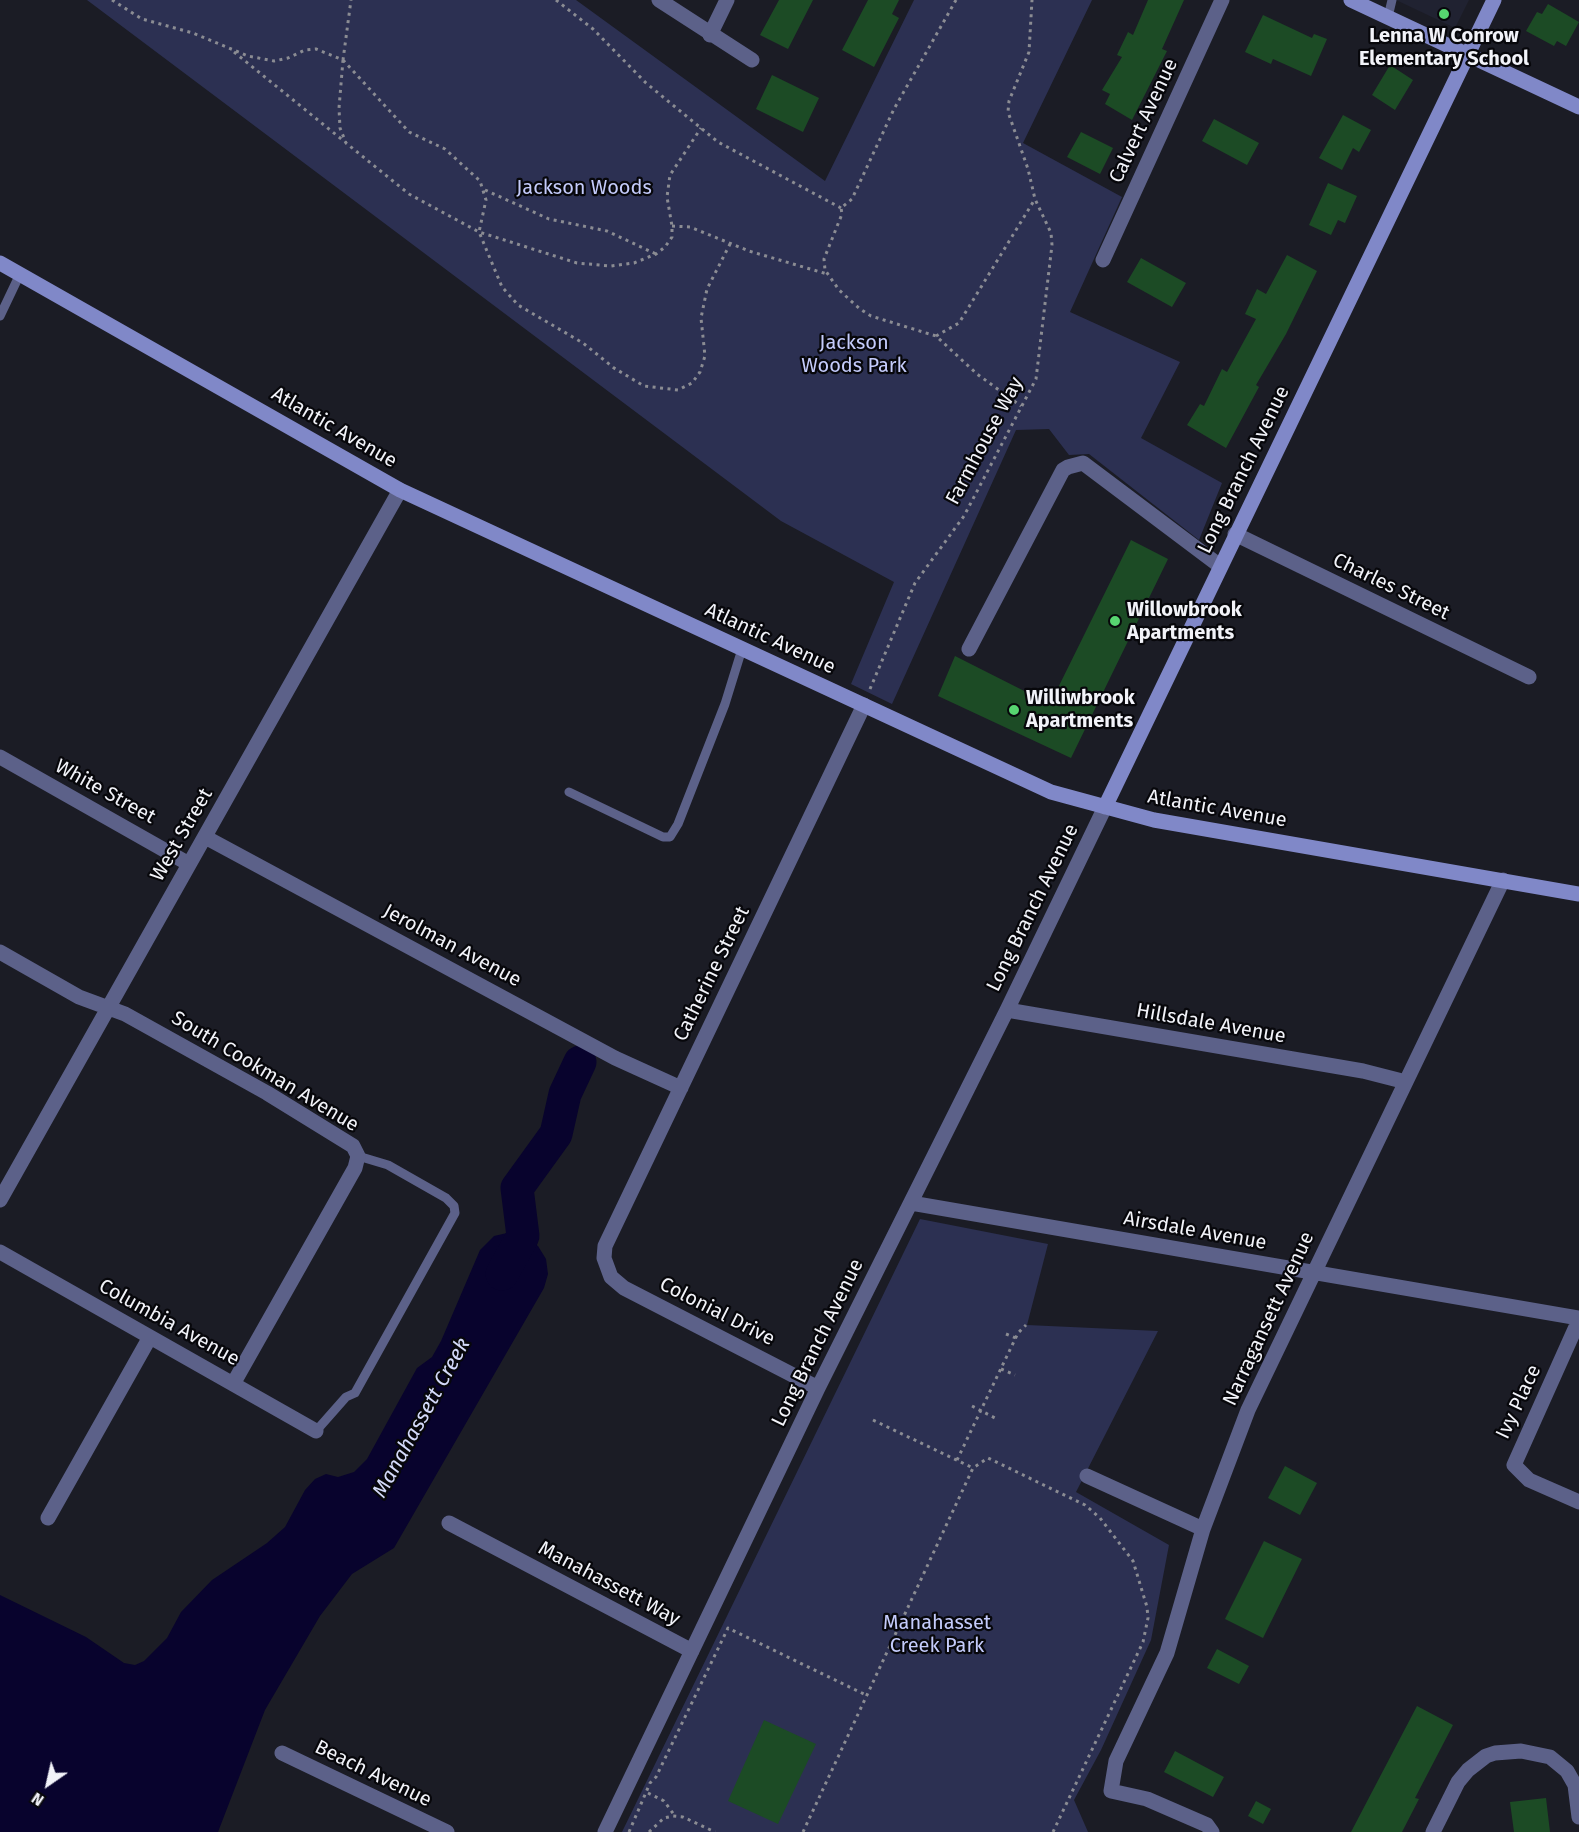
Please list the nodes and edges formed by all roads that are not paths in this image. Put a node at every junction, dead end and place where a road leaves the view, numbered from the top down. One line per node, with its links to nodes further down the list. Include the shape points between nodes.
1 (727, 0): 8 (street)
2 (1222, 0): 12 (street, Calvert Avenue)
3 (1351, 0): 7 (main road)
4 (1392, 0): 7 (lane)
5 (1494, 0): 9 (main road, Long Branch Avenue)
6 (664, 2): 8 (street)
7 (1388, 17): 9 (main road)
8 (710, 35): 10 (street)
9 (1468, 54): 11 (main road); 17 (main road, Long Branch Avenue)
10 (752, 60)
11 (1579, 107)
12 (1103, 260)
13 (0, 263): 14 (main road, Atlantic Avenue)
14 (20, 274): 15 (lane); 16 (main road, Atlantic Avenue)
15 (0, 316)
16 (400, 490): 19 (main road, Atlantic Avenue); 26 (street, West Street)
17 (1235, 534): 18 (main road, Long Branch Avenue); 21 (street, Charles Street)
18 (1220, 566): 20 (street, via 1083,463 1068,467); 25 (main road, Long Branch Avenue)
19 (742, 649): 22 (main road, Atlantic Avenue); 24 (lane, via 725,704 670,837)
20 (969, 649)
21 (1529, 677)
22 (864, 705): 25 (main road, Atlantic Avenue, via 1050,792); 34 (street, Catherine Street)
23 (0, 757): 27 (street, White Street)
24 (569, 792)
25 (1105, 807): 28 (main road, Atlantic Avenue, via 1154,820); 32 (street, Long Branch Avenue)
26 (205, 837): 27 (street, West Street); 34 (street, Jerolman Avenue, via 615,1058)
27 (189, 864): 31 (street, West Street)
28 (1503, 880): 29 (main road, Atlantic Avenue); 33 (street, Narragansett Avenue)
29 (1579, 894)
30 (0, 951): 31 (street, South Cookman Avenue, via 79,997)
31 (108, 1008): 35 (street, South Cookman Avenue, via 337,1135 354,1146); 36 (street, West Street)
32 (1007, 1010): 33 (street, Hillsdale Avenue, via 1364,1071); 37 (street, Long Branch Avenue)
33 (1406, 1082): 40 (street, Narragansett Avenue)
34 (681, 1088): 39 (street, Catherine Street, via 605,1246)
35 (358, 1156): 43 (street, South Cookman Avenue, via 355,1168); 45 (lane, via 388,1166 446,1198 455,1213 355,1393 346,1397)
36 (0, 1200)
37 (911, 1203): 40 (street, Airsdale Avenue); 44 (street, Long Branch Avenue)
38 (0, 1252): 42 (street, Columbia Avenue)
39 (605, 1263): 44 (street, Colonial Drive, via 611,1277 624,1288)
40 (1314, 1272): 41 (street, Airsdale Avenue); 50 (street, Narragansett Avenue, via 1248,1410)
41 (1579, 1319): 47 (street, Ivy Place, via 1514,1465 1529,1480)
42 (150, 1337): 43 (street, Columbia Avenue); 48 (street)
43 (233, 1384): 45 (street, Columbia Avenue)
44 (818, 1388): 51 (street, Long Branch Avenue)
45 (316, 1431)
46 (1087, 1476): 50 (street)
47 (1579, 1502)
48 (48, 1518)
49 (449, 1523): 51 (street, Manahassett Way)
50 (1203, 1529): 56 (street, Narragansett Avenue, via 1178,1622 1116,1761 1111,1791 1147,1799 1207,1825)
51 (692, 1651): 55 (street, Long Branch Avenue)
52 (282, 1754): 54 (street, Beach Avenue)
53 (1579, 1817): 57 (street, via 1575,1785 1567,1771 1550,1757 1521,1751 1495,1753 1477,1763 1458,1782)
54 (447, 1832)
55 (605, 1832)
56 (1212, 1832)
57 (1433, 1832)

